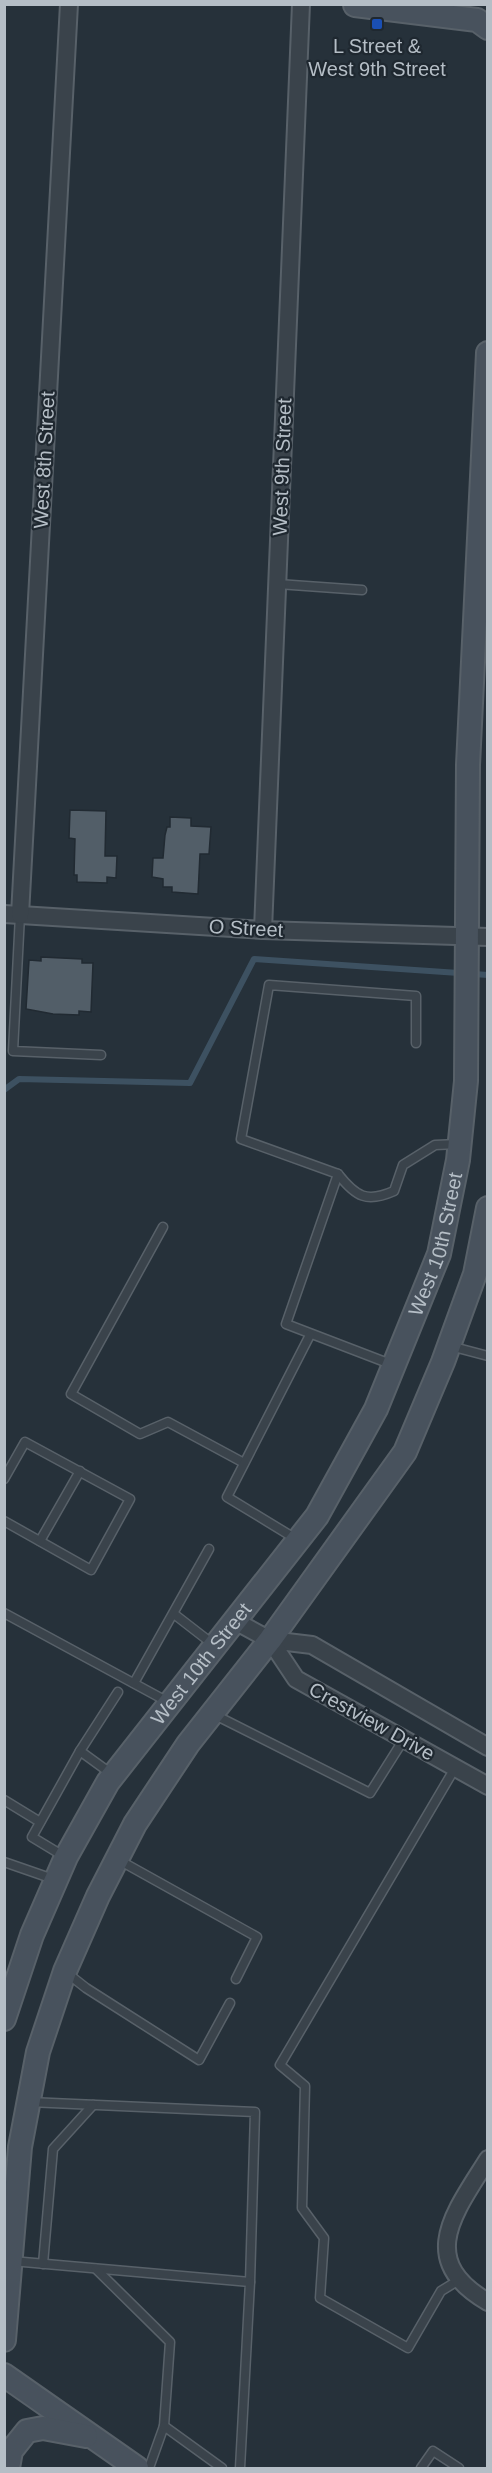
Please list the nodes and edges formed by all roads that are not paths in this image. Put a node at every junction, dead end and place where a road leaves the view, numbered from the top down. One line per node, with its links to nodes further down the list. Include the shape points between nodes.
1 (69, 4): 9 (street, West 8th Street)
2 (301, 4): 6 (street, West 9th Street)
3 (354, 5): 4 (main road, via 477,20)
4 (488, 28)
5 (488, 353): 8 (main road, West 10th Street)
6 (278, 584): 7 (lane); 10 (street, West 9th Street)
7 (362, 590)
8 (481, 621): 11 (main road, West 10th Street, via 468,765)
9 (12, 914): 10 (street, O Street); 13 (lane, via 14,1051)
10 (263, 930): 11 (street, O Street)
11 (477, 937): 14 (main road, West 10th Street)
12 (416, 1043): 15 (lane, via 416,996 269,985 241,1139)
13 (100, 1055)
14 (460, 1144): 15 (lane, via 435,1144 403,1165 394,1191 376,1199 363,1196); 21 (main road, West 10th Street, via 438,1254)
15 (338, 1174): 18 (lane, via 286,1324)
16 (488, 1208): 19 (main road, West 10th Street, via 475,1274)
17 (163, 1227): 22 (lane, via 71,1394 140,1434 168,1422)
18 (310, 1335): 21 (lane); 22 (lane)
19 (449, 1346): 20 (lane); 32 (main road, West 10th Street, via 405,1452)
20 (488, 1356)
21 (394, 1366): 26 (main road, West 10th Street, via 376,1409 317,1516)
22 (244, 1463): 26 (lane, via 226,1497)
23 (80, 1471): 24 (lane, via 25,1442); 27 (lane); 27 (lane, via 130,1498 91,1570)
24 (4, 1479)
25 (4, 1521): 27 (lane)
26 (298, 1540): 31 (main road, West 10th Street)
27 (40, 1541)
28 (209, 1549): 30 (lane)
29 (4, 1613): 34 (lane)
30 (174, 1614): 33 (lane); 34 (lane)
31 (235, 1621): 32 (street, Crestview Drive); 33 (main road, West 10th Street)
32 (270, 1640): 37 (main road, West 10th Street); 38 (street, Crestview Drive, via 296,1679); 39 (street, Crestview Drive, via 312,1645)
33 (215, 1646): 36 (main road, West 10th Street)
34 (134, 1683): 36 (lane)
35 (118, 1692): 40 (lane)
36 (170, 1703): 42 (main road, West 10th Street)
37 (212, 1714): 38 (lane, via 370,1793); 47 (main road, West 10th Street, via 135,1824)
38 (404, 1739): 41 (street, Crestview Drive)
39 (488, 1747)
40 (80, 1751): 42 (lane); 45 (lane)
41 (455, 1767): 43 (street, Crestview Drive); 60 (lane, via 280,2066 305,2086 302,2208 324,2238 320,2298 408,2348 441,2291)
42 (113, 1775): 46 (main road, West 10th Street)
43 (488, 1786)
44 (4, 1800): 45 (lane)
45 (40, 1821): 46 (lane, via 32,1837)
46 (66, 1857): 49 (main road, West 10th Street)
47 (117, 1859): 50 (main road, West 10th Street); 51 (lane, via 256,1937)
48 (4, 1862): 49 (lane)
49 (56, 1881): 53 (main road, West 10th Street, via 32,1935)
50 (64, 1971): 52 (lane, via 199,2060); 54 (main road, West 10th Street, via 38,2052)
51 (236, 1979)
52 (230, 2003)
53 (4, 2019)
54 (29, 2102): 55 (lane); 57 (main road, West 10th Street, via 20,2147)
55 (93, 2105): 58 (lane, via 53,2149); 61 (lane, via 255,2112)
56 (488, 2159): 60 (street, via 446,2233 446,2252)
57 (11, 2261): 58 (lane); 63 (main road, West 10th Street)
58 (43, 2264): 59 (lane)
59 (96, 2269): 61 (lane); 65 (lane, via 170,2342)
60 (459, 2280): 62 (street)
61 (250, 2282): 71 (lane)
62 (488, 2302)
63 (4, 2340)
64 (4, 2375): 66 (main road)
65 (164, 2426): 69 (lane); 70 (lane)
66 (93, 2438): 67 (main road, via 43,2428 27,2431 11,2451); 68 (main road)
67 (8, 2469)
68 (138, 2469)
69 (149, 2469)
70 (222, 2469)
71 (240, 2469)
72 (421, 2469): 73 (lane, via 433,2451)
73 (459, 2469)

